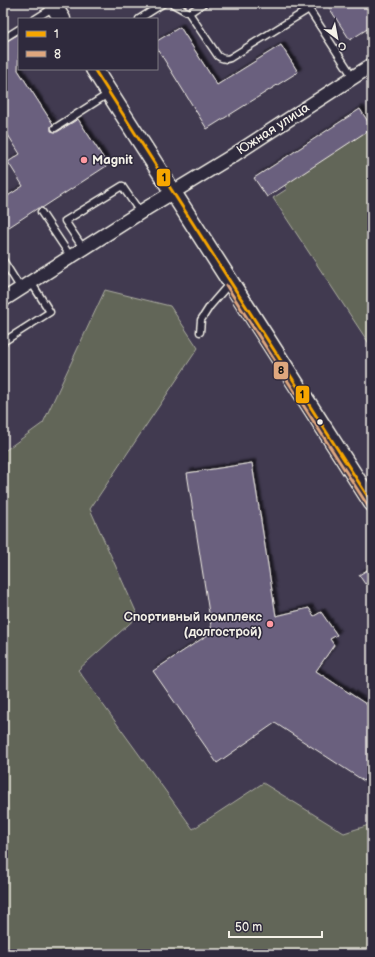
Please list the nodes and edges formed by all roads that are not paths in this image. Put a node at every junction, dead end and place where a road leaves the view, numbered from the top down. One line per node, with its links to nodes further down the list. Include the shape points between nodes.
1 (164, 3): 9 (lane)
2 (171, 3): 7 (lane)
3 (204, 3): 7 (lane)
4 (305, 3): 5 (lane)
5 (309, 9): 7 (lane, via 226,60 218,56); 14 (lane)
6 (56, 10): 8 (lane)
7 (188, 12)
8 (37, 18)
9 (141, 18)
10 (18, 30): 11 (lane)
11 (3, 39)
12 (372, 65): 14 (street, Южная улица)
13 (95, 70): 15 (street)
14 (353, 77): 17 (street, Южная улица)
15 (109, 93): 16 (lane); 17 (street)
16 (55, 128)
17 (172, 192): 19 (street, Южная улица); 23 (street)
18 (41, 212): 21 (lane)
19 (140, 212): 20 (street, Южная улица); 20 (lane, via 122,186 65,221)
20 (83, 248): 21 (street, Южная улица)
21 (71, 257): 24 (street, Южная улица)
22 (3, 260): 24 (lane)
23 (230, 282): 26 (lane, via 201,320); 28 (street)
24 (26, 285): 25 (street, Южная улица); 27 (lane, via 50,312)
25 (3, 300)
26 (200, 332)
27 (3, 342)
28 (372, 503)

